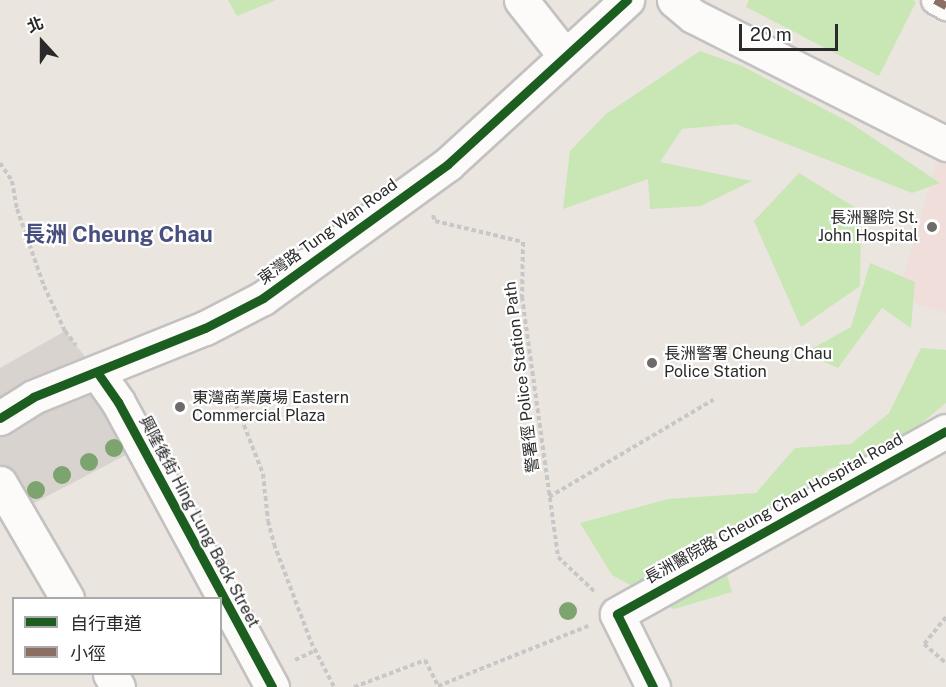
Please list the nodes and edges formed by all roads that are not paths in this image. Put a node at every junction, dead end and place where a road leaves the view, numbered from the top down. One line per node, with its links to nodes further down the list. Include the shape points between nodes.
1 (521, 0): 6 (street)
2 (627, 0): 6 (street, 東灣路 Tung Wan Road)
3 (674, 0): 7 (street, via 693,16)
4 (935, 0): 5 (street)
5 (946, 6)
6 (565, 56): 8 (street, 東灣路 Tung Wan Road, via 448,164 263,298 206,328)
7 (946, 144)
8 (97, 372): 9 (street, 東灣路 Tung Wan Road, via 33,397); 13 (street, 興隆後街 Hing Lung Back Street, via 118,402 139,448)
9 (0, 417)
10 (946, 431): 16 (street, 長洲醫院路 Cheung Chau Hospital Road, via 617,614)
11 (0, 483): 12 (street)
12 (66, 597)
13 (222, 597)
14 (222, 597): 15 (street, 興隆後街 Hing Lung Back Street)
15 (272, 687)
16 (653, 687)

